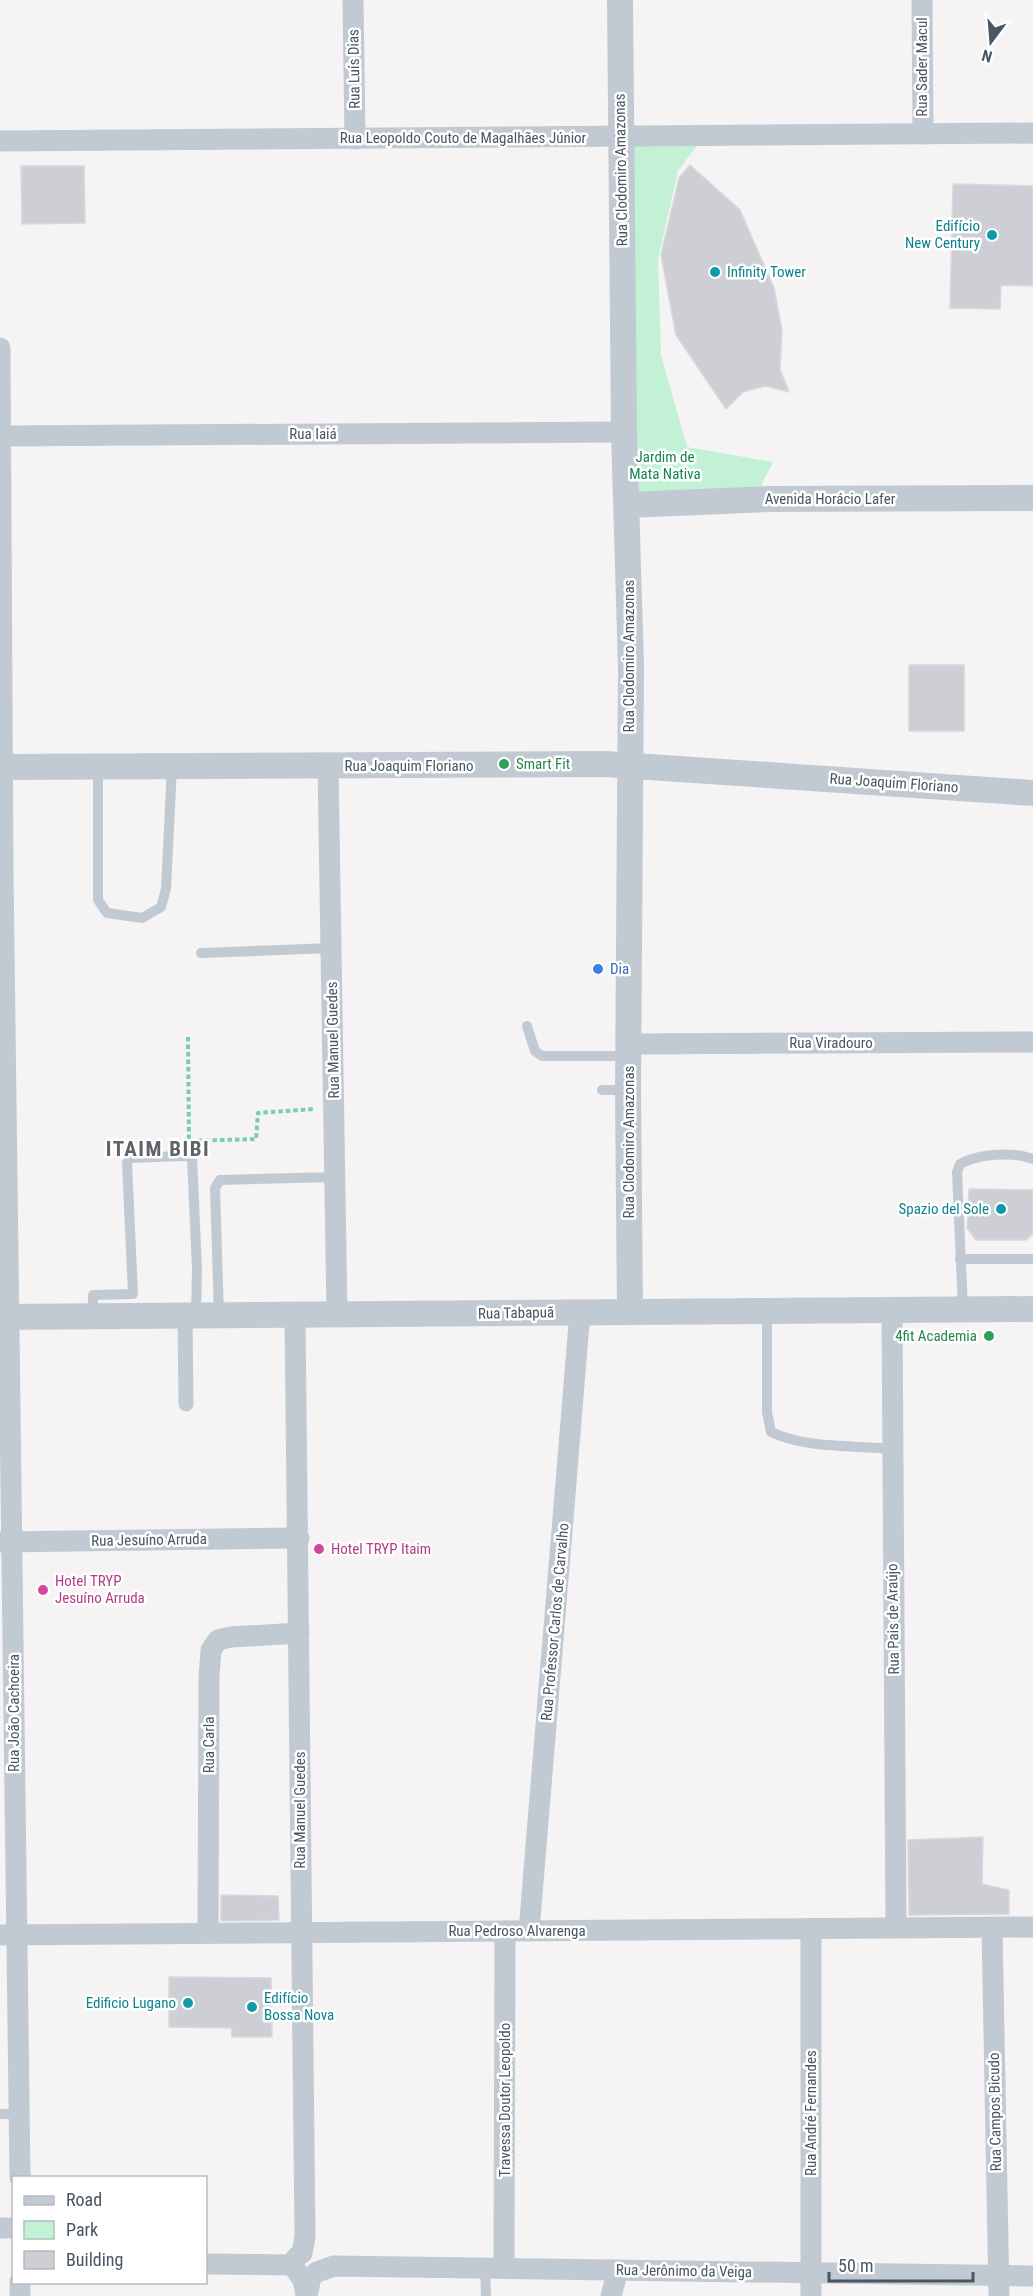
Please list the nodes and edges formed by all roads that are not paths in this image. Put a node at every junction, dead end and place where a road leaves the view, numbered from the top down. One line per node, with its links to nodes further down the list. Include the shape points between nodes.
1 (353, 0): 7 (street, Rua Luís Dias)
2 (620, 0): 6 (street, Rua Clodomiro Amazonas)
3 (922, 0): 5 (street, Rua Sader Macul)
4 (1033, 133): 5 (street, Rua Leopoldo Couto de Magalhães Júnior)
5 (923, 134): 6 (street, Rua Leopoldo Couto de Magalhães Júnior)
6 (620, 137): 7 (street, Rua Leopoldo Couto de Magalhães Júnior); 10 (street, Rua Clodomiro Amazonas)
7 (355, 139): 8 (street, Rua Leopoldo Couto de Magalhães Júnior)
8 (0, 141)
9 (0, 348): 11 (street, Rua João Cachoeira)
10 (624, 432): 11 (street, Rua Iaiá); 13 (street, Rua Clodomiro Amazonas)
11 (2, 436): 16 (street, Rua João Cachoeira)
12 (1033, 498): 13 (street, Avenida Horácio Lafer, via 769,499)
13 (627, 505): 14 (street, Rua Clodomiro Amazonas)
14 (630, 765): 15 (street, Rua Joaquim Floriano); 19 (street, Rua Joaquim Floriano); 24 (street, Rua Clodomiro Amazonas)
15 (328, 766): 18 (street, Rua Joaquim Floriano); 20 (street, Rua Manuel Guedes)
16 (1, 767): 17 (street, Rua Joaquim Floriano); 41 (street, Rua João Cachoeira)
17 (98, 767): 18 (street, Rua Joaquim Floriano); 18 (lane, via 98,900 107,913 142,918 161,907 166,889)
18 (172, 767)
19 (1033, 794)
20 (331, 948): 21 (lane); 28 (street, Rua Manuel Guedes)
21 (201, 953)
22 (527, 1026): 24 (lane, via 535,1051 542,1056)
23 (1033, 1042): 24 (street, Rua Viradouro)
24 (629, 1050): 26 (street, Rua Clodomiro Amazonas)
25 (602, 1090): 26 (lane)
26 (628, 1090): 36 (street, Rua Clodomiro Amazonas)
27 (1033, 1159): 29 (lane, via 1005,1155 968,1159 960,1164)
28 (335, 1177): 37 (street, Rua Manuel Guedes); 40 (lane, via 220,1180 215,1188)
29 (960, 1259): 30 (lane); 31 (lane)
30 (1033, 1259)
31 (963, 1309): 32 (street, Rua Tabapuã); 33 (street, Rua Tabapuã)
32 (1033, 1309)
33 (892, 1310): 34 (street, Rua Tabapuã); 43 (street, Rua Pais de Araújo)
34 (766, 1311): 36 (street, Rua Tabapuã); 43 (lane, via 767,1412 771,1432 802,1442)
35 (580, 1312): 36 (street, Rua Tabapuã); 37 (street, Rua Tabapuã); 52 (street, Rua Professor Carlos de Carvalho)
36 (630, 1312)
37 (337, 1314): 38 (street, Rua Tabapuã)
38 (295, 1315): 40 (street, Rua Tabapuã); 44 (street, Rua Manuel Guedes)
39 (93, 1316): 40 (street, Rua Tabapuã); 40 (lane, via 93,1295 133,1294 127,1163 130,1158 183,1156 192,1157); 41 (street, Rua Tabapuã)
40 (200, 1316): 42 (street)
41 (4, 1317): 45 (street, Rua João Cachoeira)
42 (186, 1404)
43 (892, 1449): 48 (street, Rua Pais de Araújo)
44 (299, 1538): 45 (street, Rua Jesuíno Arruda); 46 (street, Rua Manuel Guedes)
45 (7, 1542): 55 (street, Rua João Cachoeira)
46 (299, 1633): 53 (street, Rua Carla, via 231,1637 218,1640 211,1650); 54 (street, Rua Manuel Guedes)
47 (1033, 1927): 49 (street, Rua Pedroso Alvarenga)
48 (896, 1928): 49 (street, Rua Pedroso Alvarenga); 50 (street, Rua Pedroso Alvarenga)
49 (992, 1928): 64 (street, Rua Campos Bicudo)
50 (812, 1929): 52 (street, Rua Pedroso Alvarenga); 61 (street, Rua André Fernandes)
51 (505, 1931): 52 (street, Rua Pedroso Alvarenga); 54 (street, Rua Pedroso Alvarenga); 59 (street, Travessa Doutor Leopoldo)
52 (530, 1931)
53 (208, 1933): 54 (street, Rua Pedroso Alvarenga); 55 (street, Rua Pedroso Alvarenga)
54 (301, 1933): 63 (street, Rua Manuel Guedes)
55 (8, 1935): 56 (street, Rua João Cachoeira)
56 (9, 2114): 57 (street, Rua João Cachoeira)
57 (20, 2176)
58 (207, 2264): 63 (street, Rua Jerônimo da Veiga)
59 (494, 2268): 60 (street, Rua Jerônimo da Veiga); 63 (street, Rua Jerônimo da Veiga, via 334,2266); 65 (lane)
60 (618, 2270): 61 (street, Rua Jerônimo da Veiga); 66 (street)
61 (811, 2272): 64 (street, Rua Jerônimo da Veiga); 67 (street, Rua André Fernandes)
62 (1033, 2276): 64 (street, Rua Jerônimo da Veiga)
63 (304, 2278)
64 (998, 2286)
65 (486, 2296)
66 (611, 2296)
67 (812, 2296)

